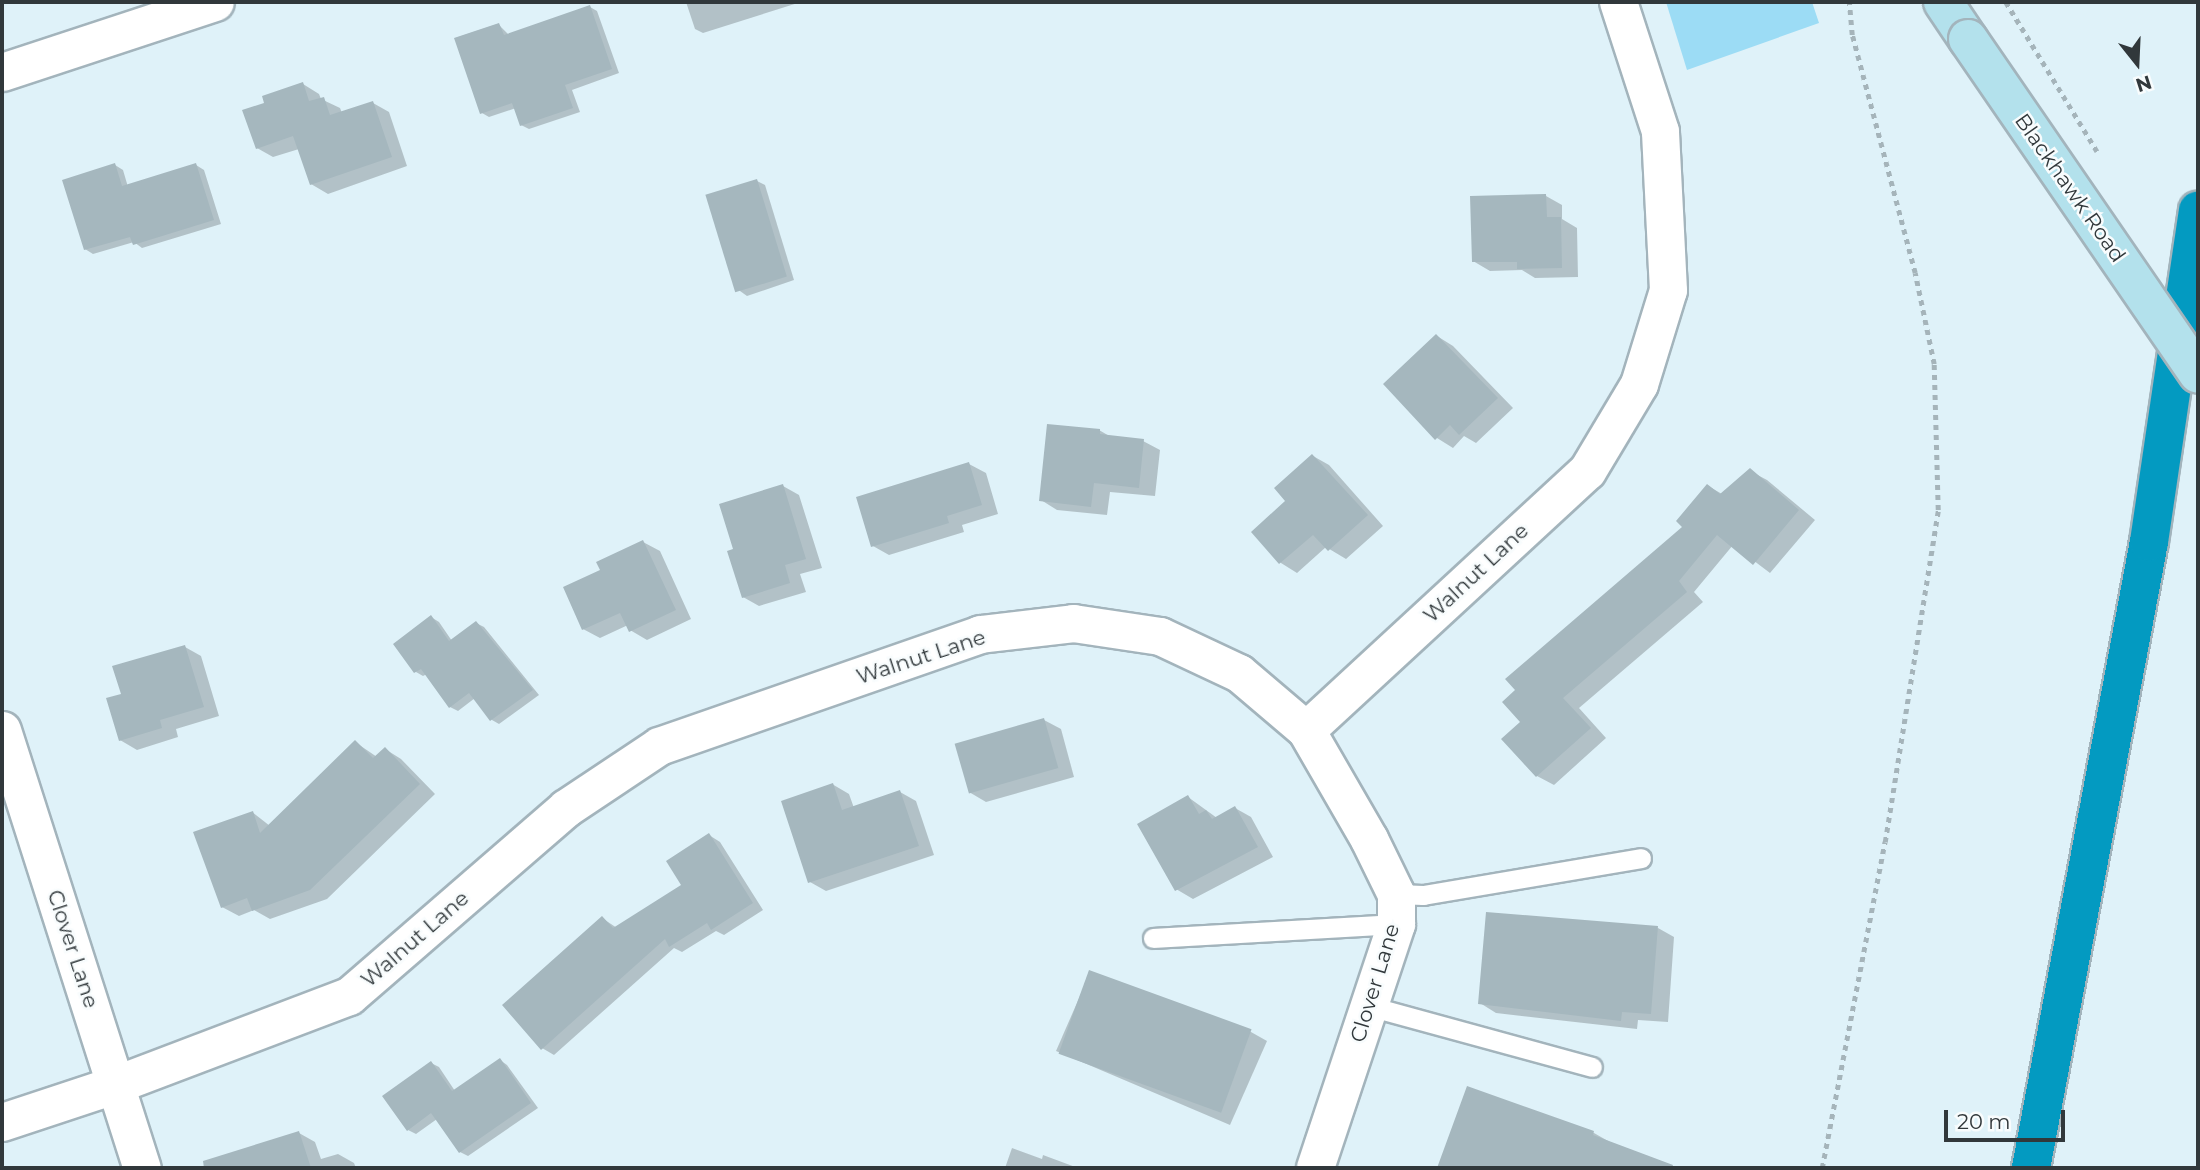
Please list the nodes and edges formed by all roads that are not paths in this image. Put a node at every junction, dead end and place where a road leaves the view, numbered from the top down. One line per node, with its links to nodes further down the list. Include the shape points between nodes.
1 (215, 2): 4 (street)
2 (1618, 2): 9 (street, Walnut Lane, via 1660,131 1668,290 1639,384 1587,471)
3 (1943, 2): 7 (street, Blackhawk Road, bridge)
4 (2, 72)
5 (2198, 204): 6 (highway)
6 (2198, 213): 19 (highway, via 2149,542)
7 (2198, 374)
8 (2, 730): 15 (street, Clover Lane)
9 (1306, 730): 11 (street, Clover Lane, via 1369,839); 15 (street, Walnut Lane, via 1239,673 1160,636 1073,623 980,634 659,746 566,808 349,996)
10 (1641, 858): 11 (lane, via 1423,895)
11 (1396, 909): 12 (lane); 13 (street, Clover Lane)
12 (1153, 938)
13 (1369, 1006): 14 (lane); 18 (street, Clover Lane)
14 (1592, 1067)
15 (117, 1084): 16 (street, Walnut Lane); 17 (street, Clover Lane)
16 (2, 1122)
17 (142, 1168)
18 (1315, 1168)
19 (2031, 1168)

